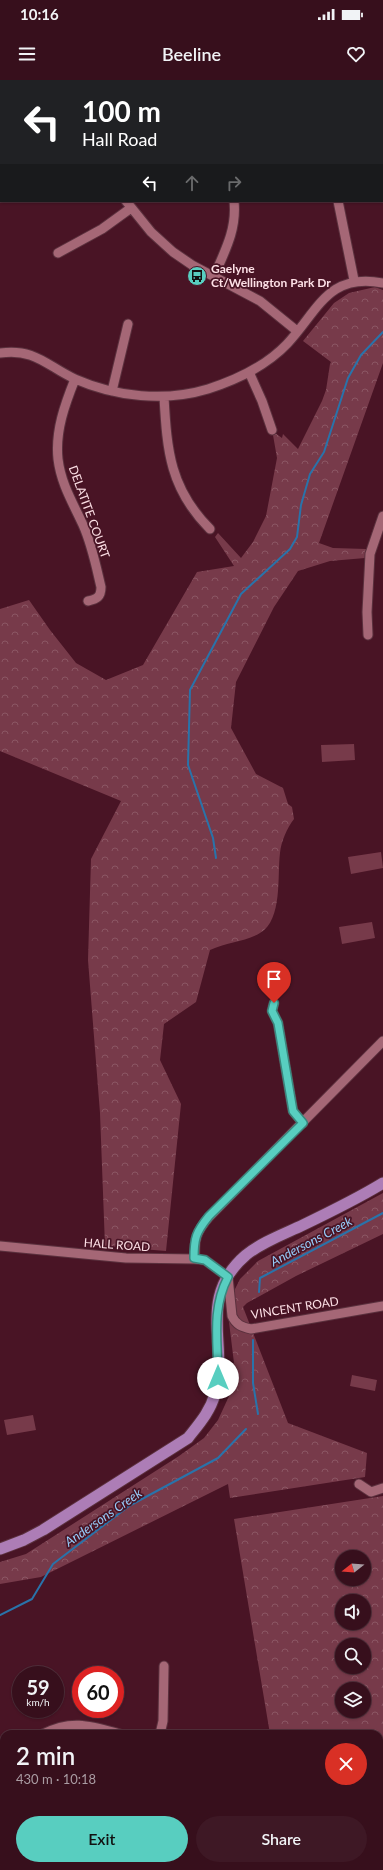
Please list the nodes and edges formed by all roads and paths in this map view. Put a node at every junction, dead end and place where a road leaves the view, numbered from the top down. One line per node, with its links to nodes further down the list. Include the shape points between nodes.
1 (234, 202): 5 (street, via 233,230)
2 (338, 202): 6 (street)
3 (128, 204): 4 (street, via 102,229); 5 (street, via 151,232 173,252)
4 (58, 253)
5 (214, 276): 9 (street, via 260,300)
6 (354, 280): 7 (street); 9 (street, via 338,287 322,301)
7 (383, 283)
8 (128, 324): 13 (street)
9 (297, 331): 11 (street, via 286,345)
10 (0, 353): 12 (street, via 32,356)
11 (248, 372): 14 (street, via 208,389); 15 (street)
12 (75, 379): 13 (street); 18 (street, DELATITE COURT, via 64,405 58,432 58,459 69,499 89,541 101,587 101,593 97,598)
13 (112, 391): 14 (street)
14 (164, 397): 17 (street, via 168,451 174,473 180,489 197,516)
15 (272, 430)
16 (383, 516): 19 (street, via 370,554)
17 (210, 530)
18 (88, 601)
19 (368, 635)
20 (270, 1009): 22 (street, via 278,1023 293,1111)
21 (383, 1041): 22 (street)
22 (303, 1123): 25 (street, via 209,1216 196,1237)
23 (383, 1183): 26 (main road, via 343,1207 265,1243 246,1255)
24 (0, 1246): 25 (street, HALL ROAD, via 126,1258)
25 (194, 1258): 26 (street, HALL ROAD, via 205,1260)
26 (228, 1277): 27 (street, VINCENT ROAD, via 234,1322 251,1329); 30 (main road, via 218,1302 218,1378 215,1394 210,1408 188,1438 43,1530)
27 (383, 1306)
28 (359, 1484): 29 (street, via 371,1492)
29 (383, 1488)
30 (0, 1549)
31 (164, 1666): 34 (street)
32 (50, 1730): 33 (street, via 67,1725 85,1724)
33 (106, 1730)
34 (161, 1730)

